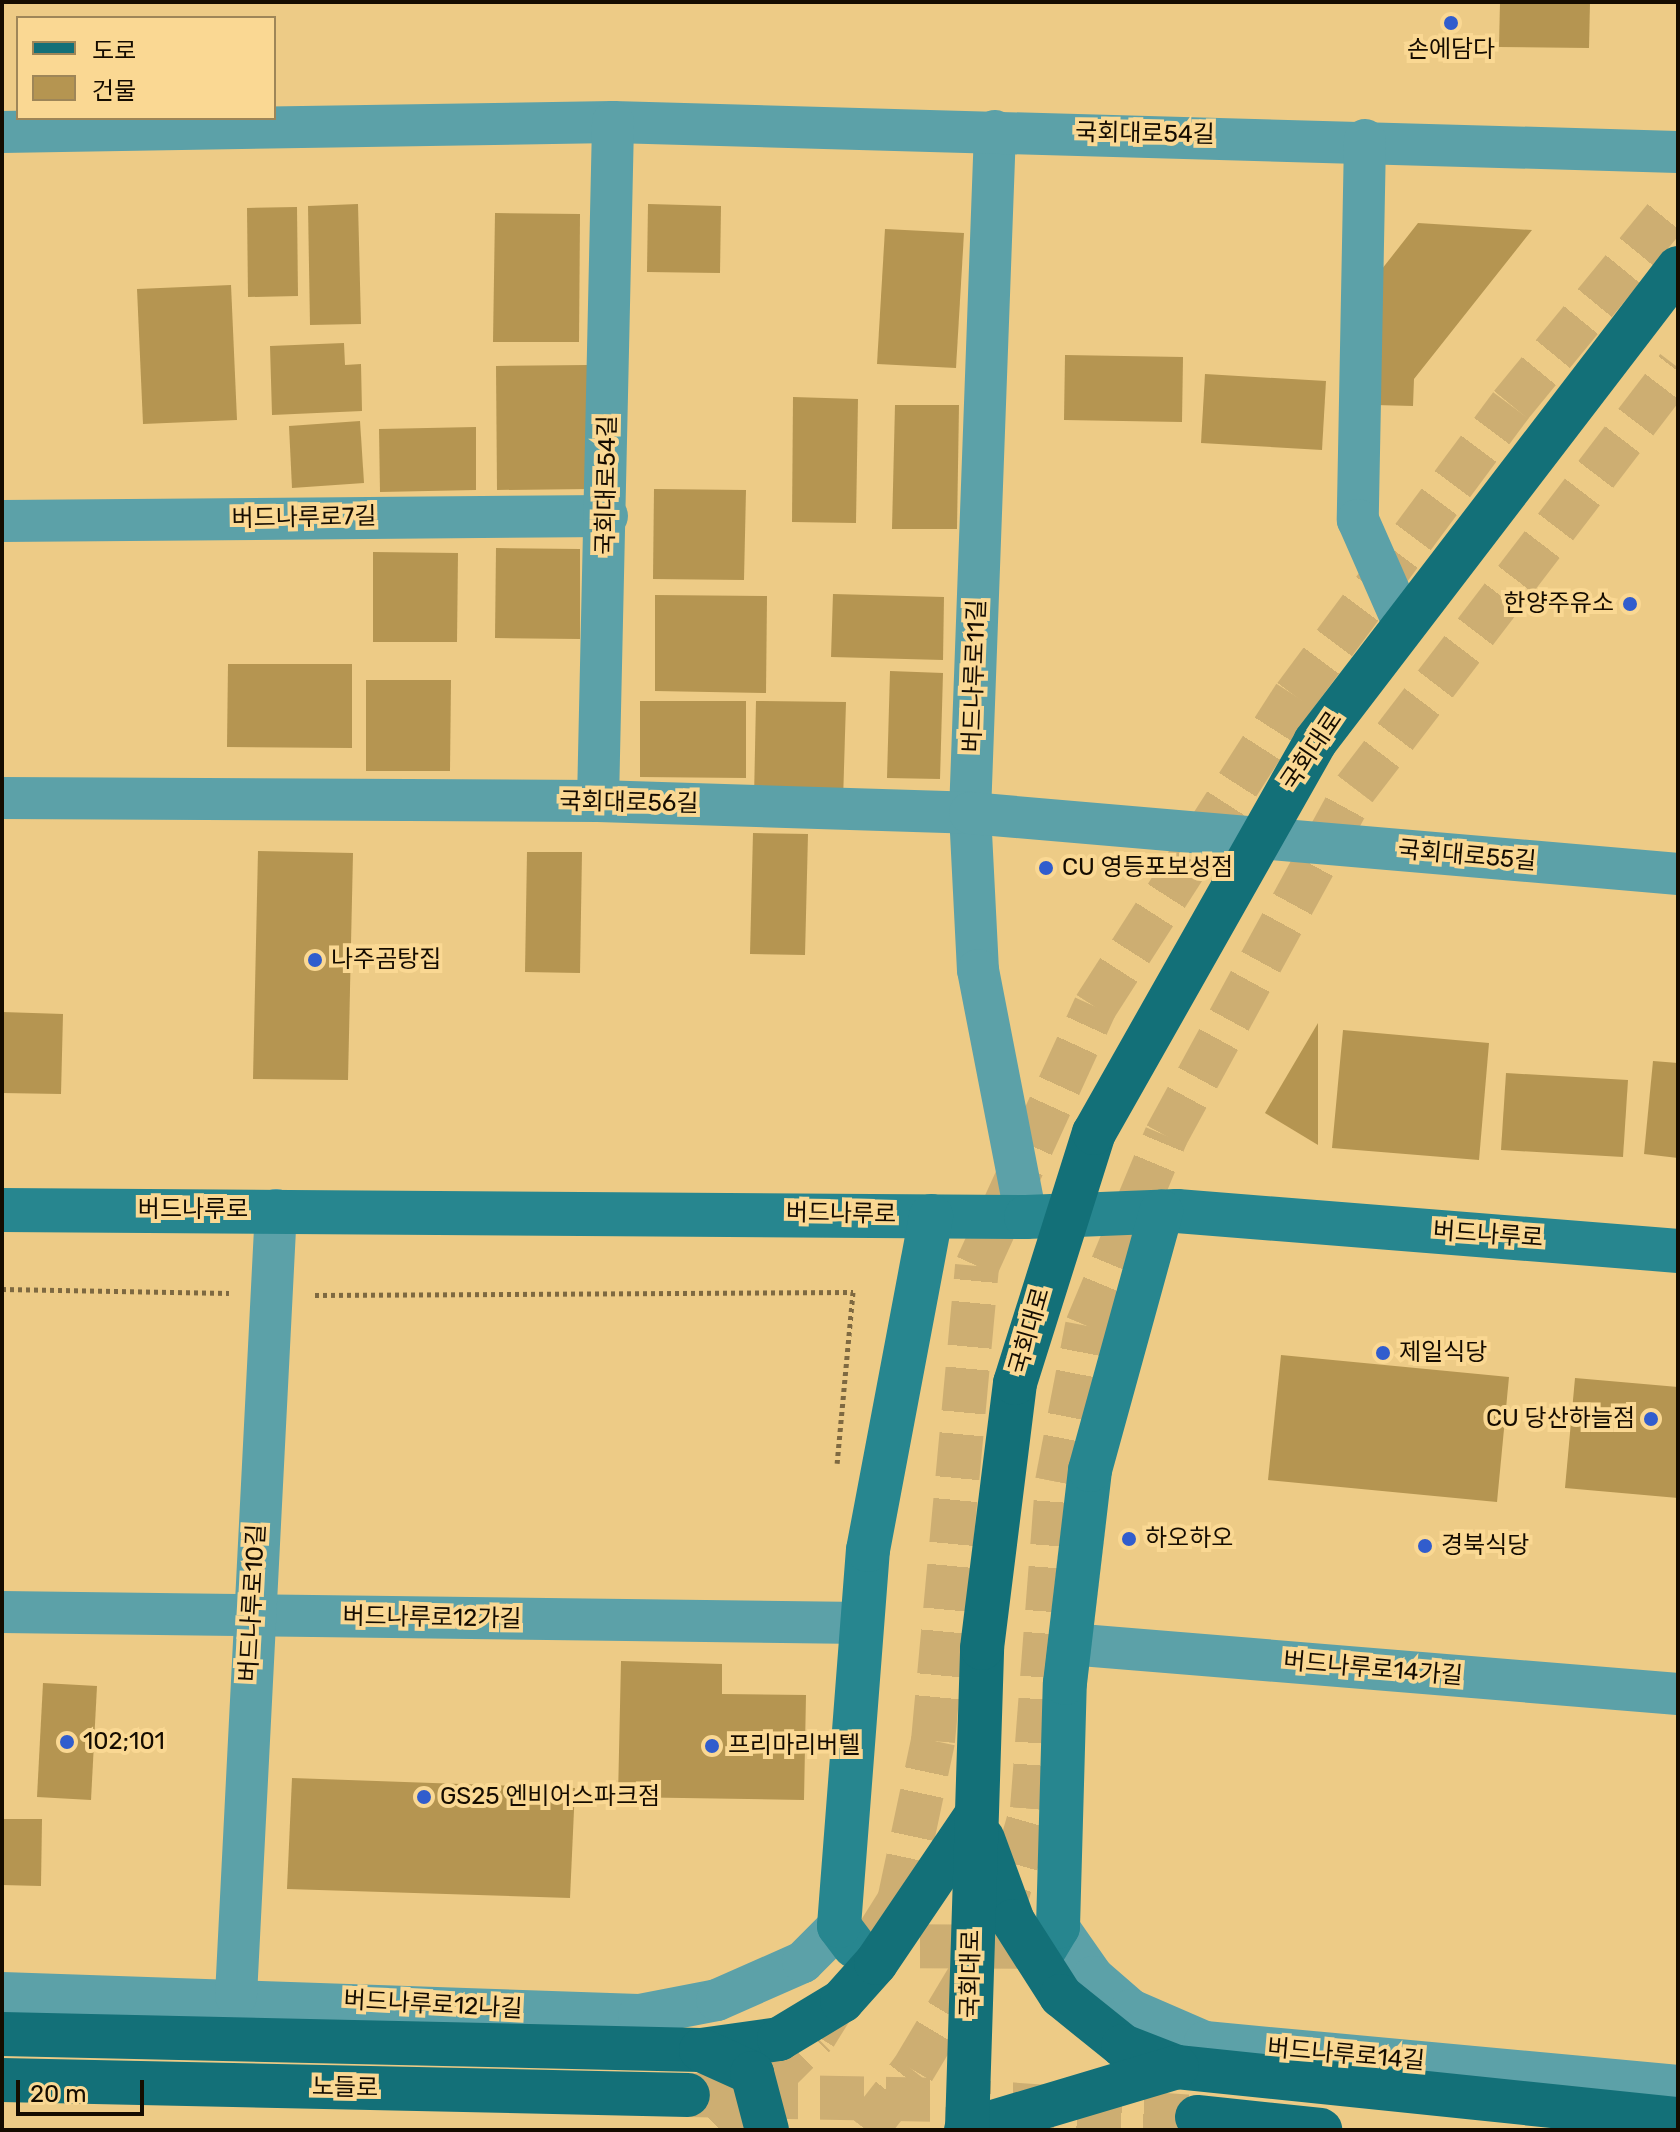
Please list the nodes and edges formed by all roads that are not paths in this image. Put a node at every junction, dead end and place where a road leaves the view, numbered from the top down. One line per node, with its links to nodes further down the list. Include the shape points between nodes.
1 (613, 122): 2 (street, 국회대로54길); 3 (street, 국회대로54길); 7 (street, 국회대로54길)
2 (995, 131): 4 (street, 국회대로54길); 12 (street, 버드나루로11길)
3 (2, 132)
4 (1365, 140): 5 (street, 국회대로54길); 9 (street, via 1358,520)
5 (1678, 152)
6 (1678, 268): 9 (main road, 국회대로)
7 (607, 516): 8 (street, 버드나루로7길); 11 (street, 국회대로54길)
8 (2, 521)
9 (1404, 625): 13 (main road, 국회대로, via 1315,742)
10 (2, 798): 11 (street, 국회대로56길)
11 (598, 801): 12 (street, 국회대로56길)
12 (970, 813): 13 (street, 국회대로56길); 19 (street, 버드나루로11길, via 978,970)
13 (1255, 838): 14 (street, 국회대로55길); 19 (main road, 국회대로)
14 (1678, 874)
15 (2, 1210): 16 (main road, 버드나루로)
16 (276, 1210): 18 (main road, 버드나루로); 22 (street, 버드나루로10길)
17 (1161, 1212): 19 (main road, 버드나루로); 20 (main road, 버드나루로); 24 (main road, via 1090,1470)
18 (931, 1216): 19 (main road, 버드나루로); 23 (main road, via 868,1550)
19 (1045, 1216): 26 (main road, 국회대로, via 1015,1383 982,1648)
20 (1678, 1251)
21 (2, 1612): 22 (street, 버드나루로12가길)
22 (252, 1616): 23 (street, 버드나루로12가길); 30 (street, 버드나루로10길)
23 (862, 1623): 27 (main road)
24 (1069, 1644): 25 (street, 버드나루로14가길); 28 (main road)
25 (1678, 1694)
26 (975, 1817): 32 (main road, via 842,2001 779,2039); 33 (main road, via 1013,1921 1061,1996 1123,2046); 40 (main road, 국회대로)
27 (847, 1936): 30 (street, 버드나루로12나길, via 717,2000 639,2015)
28 (1052, 1937): 35 (street, 버드나루로14길, via 1131,2010 1205,2042)
29 (2, 1993): 30 (street, 버드나루로12나길)
30 (236, 1996)
31 (2, 2034): 32 (main road)
32 (701, 2050): 39 (main road, via 752,2073)
33 (1177, 2067): 38 (main road); 40 (main road)
34 (2, 2080): 36 (main road, 노들로)
35 (1678, 2086)
36 (688, 2095)
37 (1197, 2117): 41 (main road)
38 (1678, 2119)
39 (767, 2130)
40 (967, 2130)
41 (1320, 2130)

